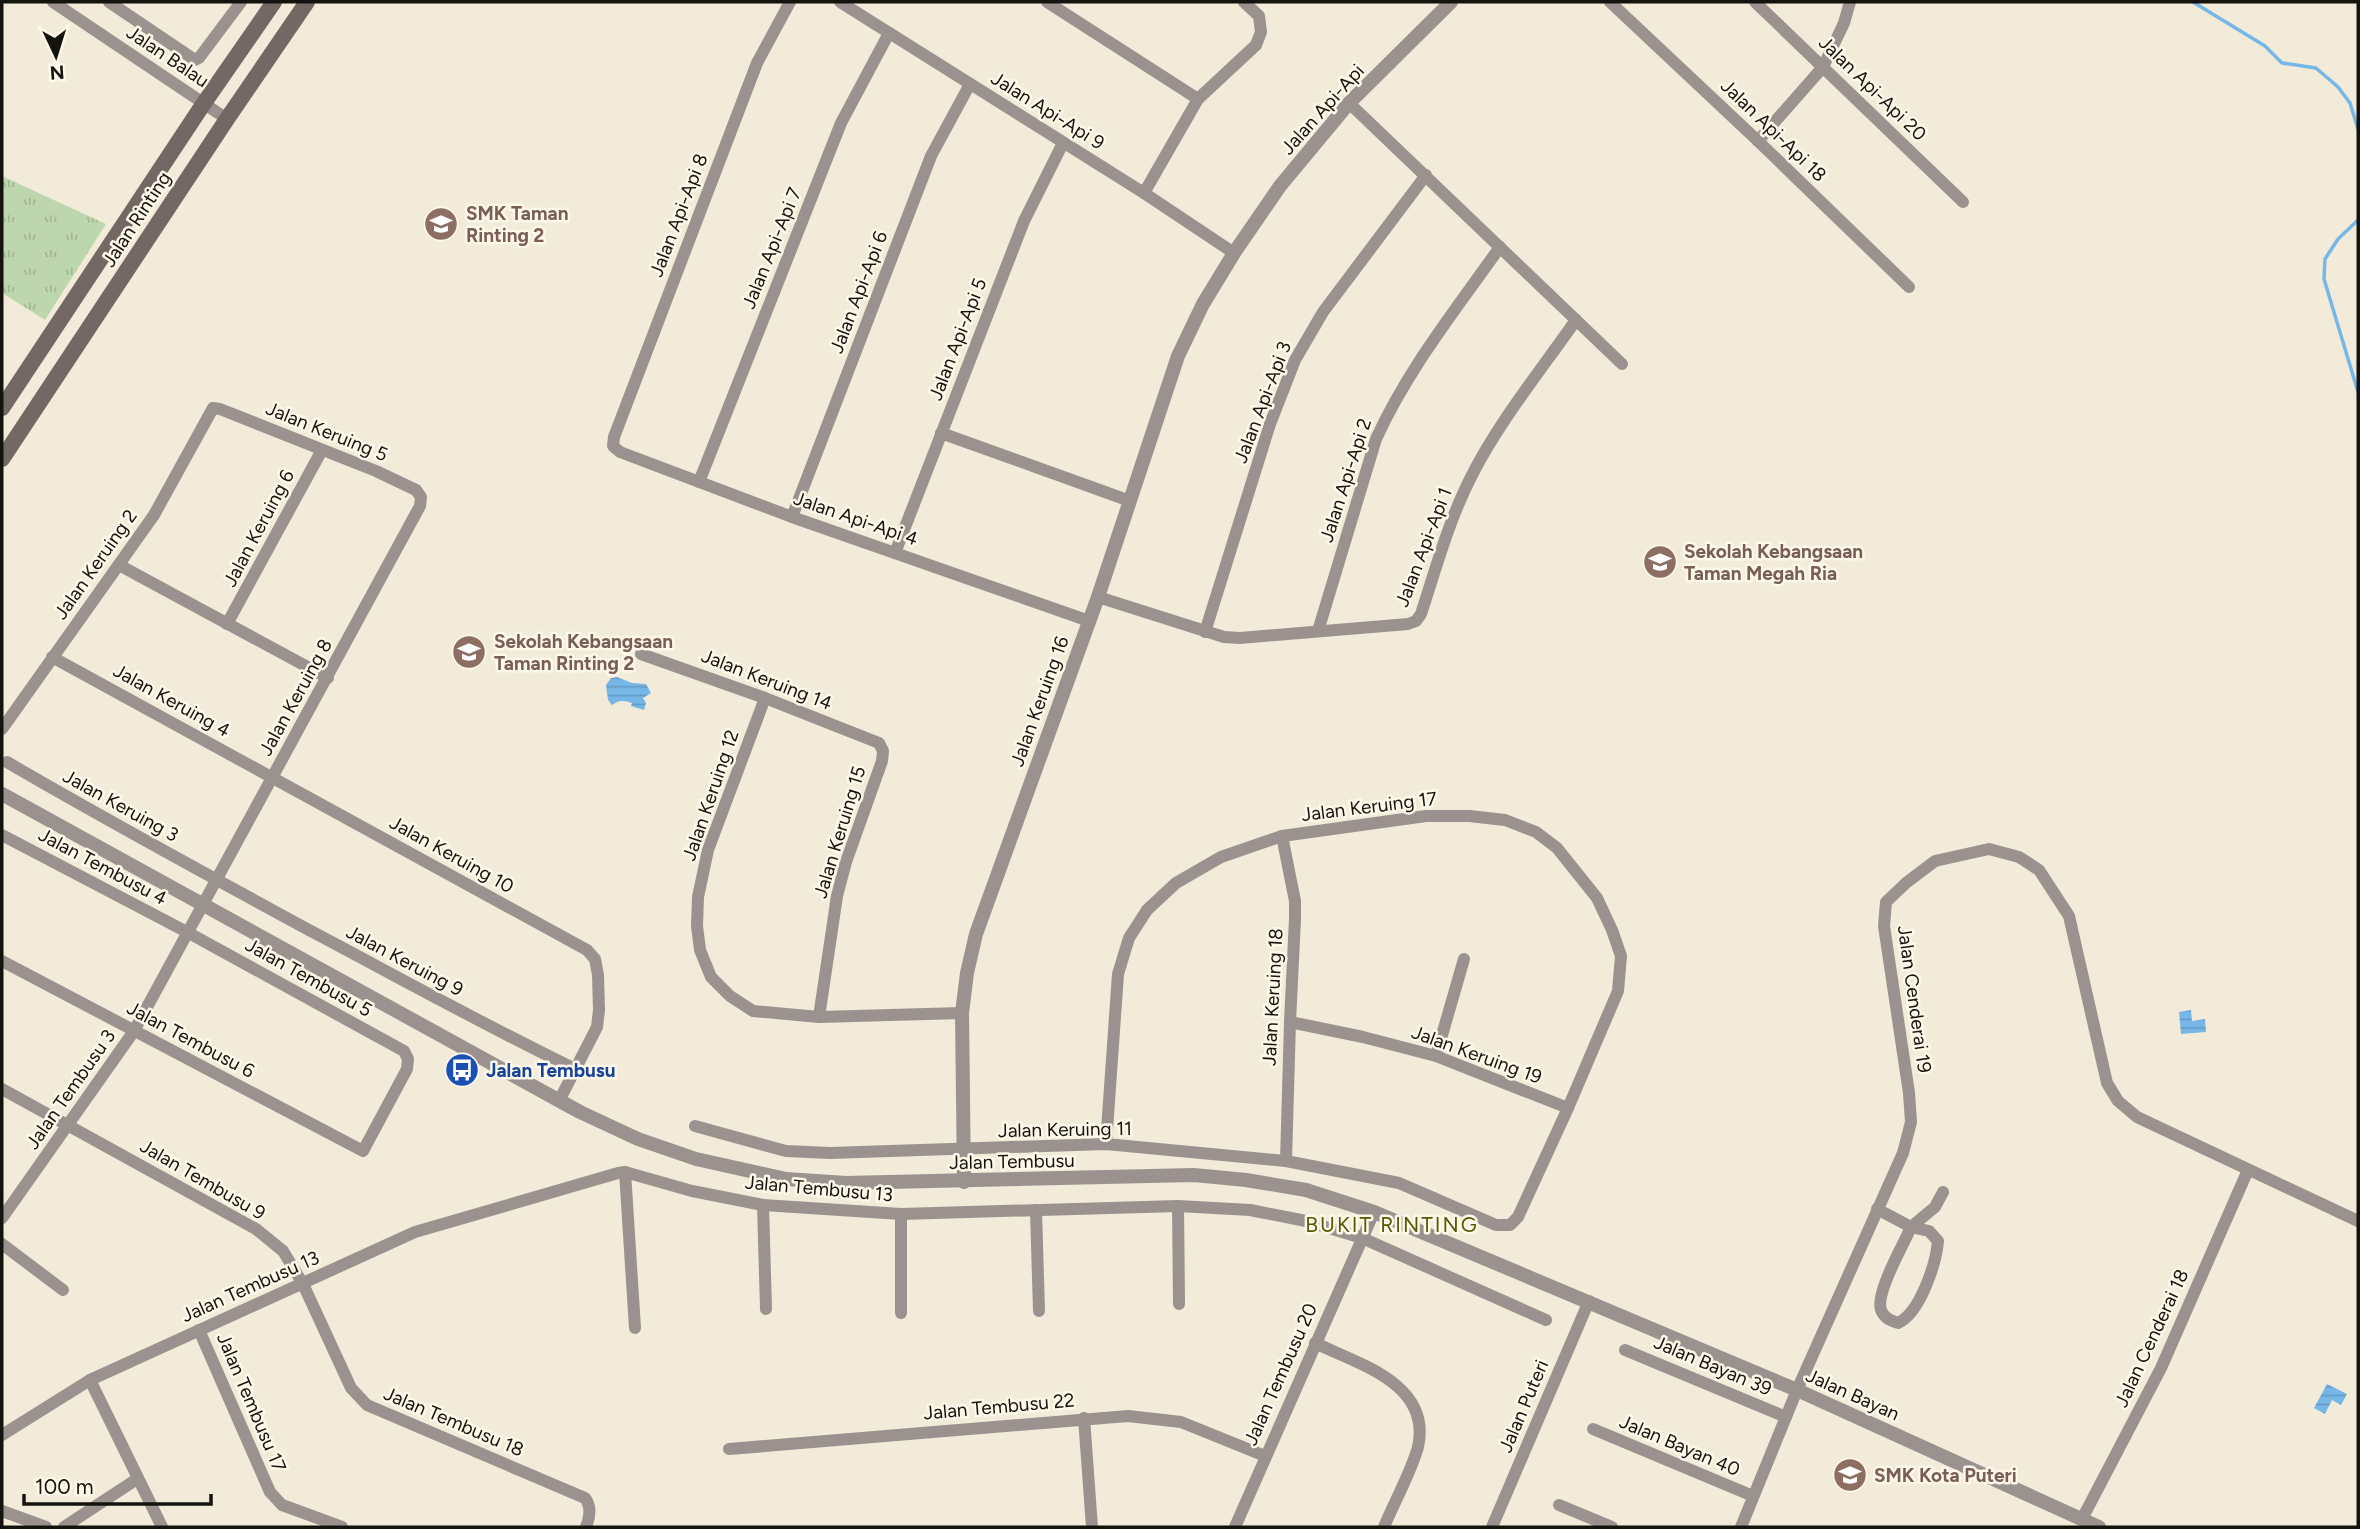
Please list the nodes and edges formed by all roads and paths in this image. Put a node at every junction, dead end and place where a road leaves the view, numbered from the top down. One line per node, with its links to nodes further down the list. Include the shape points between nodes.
1 (53, 2): 18 (street, Jalan Balau)
2 (108, 2): 3 (street, via 195,60)
3 (241, 2)
4 (274, 2): 18 (main road, Jalan Rinting)
5 (307, 2): 20 (main road, Jalan Rinting)
6 (790, 2): 34 (street, Jalan Api-Api 8, via 757,63)
7 (840, 2): 14 (street, Jalan Api-Api 9)
8 (1047, 2): 17 (street)
9 (1244, 2): 17 (street, via 1259,16 1256,45)
10 (1451, 2): 19 (street, Jalan Api-Api)
11 (1610, 2): 21 (street, Jalan Api-Api 18)
12 (1755, 2): 15 (street, Jalan Api-Api 20)
13 (1850, 2): 15 (street)
14 (889, 33): 16 (street, Jalan Api-Api 9); 37 (street, Jalan Api-Api 7, via 841,123)
15 (1823, 67): 21 (street); 25 (street, Jalan Api-Api 20)
16 (970, 84): 22 (street, Jalan Api-Api 9); 40 (street, Jalan Api-Api 6, via 931,156)
17 (1198, 99): 24 (street)
18 (204, 103): 20 (street, Jalan Balau); 31 (main road, Jalan Rinting)
19 (1349, 103): 23 (street); 27 (street, Jalan Api-Api, via 1280,186)
20 (226, 119): 36 (main road, Jalan Rinting)
21 (1758, 141): 28 (street, Jalan Api-Api 18)
22 (1063, 143): 24 (street, Jalan Api-Api 9); 33 (street, Jalan Api-Api 5, via 1024,221)
23 (1426, 175): 26 (street); 47 (street, Jalan Api-Api 3, via 1323,312 1295,360 1270,424)
24 (1144, 193): 27 (street, Jalan Api-Api 9)
25 (1963, 202)
26 (1500, 247): 29 (street); 46 (street, Jalan Api-Api 2, via 1389,411 1376,439)
27 (1234, 253): 38 (street, Jalan Keruing 16, via 1178,356)
28 (1909, 287)
29 (1576, 320): 30 (street); 46 (street, Jalan Api-Api 1, via 1471,475 1416,621)
30 (1622, 364)
31 (2, 408)
32 (208, 414): 35 (street, Jalan Keruing 5, via 213,408 220,409); 42 (street, Jalan Keruing 2, via 154,515)
33 (942, 433): 38 (street); 41 (street, Jalan Api-Api 5)
34 (613, 446): 37 (street, Jalan Api-Api 4)
35 (322, 450): 39 (street, Jalan Keruing 5, via 416,490); 45 (street, Jalan Keruing 6)
36 (2, 460)
37 (699, 482): 40 (street, Jalan Api-Api 4)
38 (1130, 501): 43 (street, Jalan Keruing 16)
39 (420, 506): 50 (street, Jalan Keruing 8)
40 (793, 517): 41 (street, Jalan Api-Api 4)
41 (895, 552): 44 (street, Jalan Api-Api 4)
42 (119, 565): 45 (street); 49 (street, Jalan Keruing 2)
43 (1098, 597): 44 (street, Jalan Keruing 16); 47 (street, Jalan Api-Api 1)
44 (1089, 621): 64 (street, Jalan Keruing 16, via 976,934)
45 (227, 624): 50 (street)
46 (1318, 631): 47 (street, Jalan Api-Api 1, via 1240,638)
47 (1205, 632)
48 (641, 654): 51 (street, Jalan Keruing 14)
49 (52, 657): 52 (street, Jalan Keruing 2); 55 (street, Jalan Keruing 4)
50 (328, 678): 55 (street, Jalan Keruing 8)
51 (765, 698): 53 (street, Jalan Keruing 14); 65 (street, Jalan Keruing 12, via 708,850 698,897 700,950 711,977 753,1011)
52 (2, 729)
53 (879, 743): 65 (street, Jalan Keruing 15, via 882,761 837,896)
54 (7, 762): 59 (street, Jalan Keruing 3)
55 (273, 778): 59 (street, Jalan Keruing 8); 69 (street, Jalan Keruing 10, via 587,950 595,959 599,1010 597,1027)
56 (2, 794): 60 (street, Jalan Tembusu)
57 (2, 835): 61 (street, Jalan Tembusu 4)
58 (1282, 836): 66 (street, Jalan Keruing 18, via 1295,901); 72 (street, Jalan Keruing 17, via 1426,816 1469,816 1505,820 1536,832 1557,848 1597,898 1620,956 1618,991); 75 (street, Jalan Keruing 17, via 1221,857 1176,883 1147,910 1129,938 1118,974)
59 (217, 880): 60 (street, Jalan Keruing 8); 69 (street, Jalan Keruing 9)
60 (204, 906): 61 (street, Jalan Tembusu 3); 71 (street, Jalan Tembusu)
61 (187, 932): 67 (street, Jalan Tembusu 3); 77 (street, Jalan Tembusu 5, via 404,1051 407,1069)
62 (1464, 959): 68 (street)
63 (2, 961): 67 (street, Jalan Tembusu 6)
64 (962, 1013): 65 (street, Jalan Keruing 12); 76 (street, Jalan Keruing 16)
65 (819, 1017)
66 (1290, 1022): 68 (street, Jalan Keruing 19); 78 (street, Jalan Keruing 18)
67 (134, 1031): 73 (street, Jalan Tembusu 3); 77 (street, Jalan Tembusu 6)
68 (1436, 1056): 72 (street, Jalan Keruing 19)
69 (576, 1070): 71 (street)
70 (2, 1089): 73 (street, Jalan Tembusu 9)
71 (559, 1101): 81 (street, Jalan Tembusu, via 650,1143 786,1179)
72 (1568, 1108): 91 (street, Jalan Keruing 17, via 1518,1217)
73 (68, 1125): 89 (street, Jalan Tembusu 3); 95 (street, Jalan Tembusu 9, via 256,1229 283,1251)
74 (695, 1126): 76 (street, Jalan Keruing 11, via 786,1151)
75 (1106, 1144): 76 (street, Jalan Keruing 11); 78 (street, Jalan Keruing 11)
76 (963, 1150): 81 (street, Jalan Keruing 16)
77 (363, 1151)
78 (1286, 1161): 91 (street, Jalan Keruing 11, via 1399,1183 1496,1225)
79 (2248, 1170): 85 (street, Jalan Cenderai 19, via 2137,1117 2118,1101 2101,1061 2069,916 2039,870 1989,849 1935,861 1886,902 1884,926 1911,1122 1903,1153); 90 (street, Jalan Cenderai 19); 119 (street, Jalan Cenderai 18, via 2161,1368)
80 (625, 1172): 83 (street, Jalan Tembusu 13); 95 (street, Jalan Tembusu 13, via 415,1232); 103 (street)
81 (964, 1182): 87 (street, Jalan Tembusu, via 1194,1175 1306,1190)
82 (1943, 1192): 92 (street, via 1935,1207)
83 (763, 1205): 88 (street, Jalan Tembusu 13); 99 (street)
84 (1178, 1206): 86 (street, Jalan Tembusu 13); 93 (street, Jalan Tembusu 13, via 1250,1210); 98 (street)
85 (1877, 1209): 92 (street); 108 (street, Jalan Cenderai 19)
86 (1036, 1210): 88 (street, Jalan Tembusu 13); 100 (street)
87 (1374, 1212): 93 (street, Jalan Tembusu 20); 97 (street, Jalan Tembusu)
88 (901, 1214): 101 (street)
89 (2, 1217)
90 (2358, 1221)
91 (1510, 1225)
92 (1911, 1227): 92 (street, via 1929,1231 1938,1241 1936,1259 1915,1307 1898,1323 1886,1318 1880,1308 1881,1294)
93 (1362, 1238): 102 (street, Jalan Tembusu 13); 105 (street, Jalan Tembusu 20)
94 (2, 1244): 96 (street)
95 (303, 1284): 104 (street, Jalan Tembusu 13); 124 (street, Jalan Tembusu 18, via 358,1398 585,1498 590,1512)
96 (63, 1290)
97 (1589, 1301): 108 (street, Jalan Bayan); 128 (street, Jalan Puteri)
98 (1179, 1304)
99 (766, 1309)
100 (1039, 1311)
101 (901, 1313)
102 (1546, 1321)
103 (635, 1328)
104 (200, 1330): 107 (street, Jalan Tembusu 13); 123 (street, Jalan Tembusu 17, via 270,1492 282,1505)
105 (1315, 1343): 114 (street, Jalan Tembusu 20); 127 (street, via 1389,1379 1407,1394 1417,1412 1417,1448)
106 (1625, 1350): 109 (street, Jalan Bayan 39)
107 (90, 1380): 112 (street, Jalan Tembusu 13); 115 (street)
108 (1797, 1390): 109 (street, Jalan Cenderai 19); 119 (street, Jalan Bayan)
109 (1786, 1417): 116 (street, Jalan Cenderai 19)
110 (1084, 1418): 113 (street, Jalan Tembusu 22); 114 (street, Jalan Tembusu 22, via 1128,1416 1181,1422); 125 (street)
111 (1593, 1429): 116 (street, Jalan Bayan 40)
112 (2, 1435)
113 (729, 1449)
114 (1265, 1456): 126 (street, Jalan Tembusu 20)
115 (137, 1479): 121 (street); 122 (street)
116 (1753, 1496): 130 (street, Jalan Cenderai 19)
117 (1559, 1505): 129 (street)
118 (2, 1511): 120 (street)
119 (2082, 1519): 131 (street, Jalan Bayan)
120 (46, 1527)
121 (64, 1527)
122 (162, 1527)
123 (342, 1527)
124 (586, 1527)
125 (1093, 1527)
126 (1235, 1527)
127 (1384, 1527)
128 (1492, 1527)
129 (1612, 1527)
130 (1741, 1527)
131 (2099, 1527)

